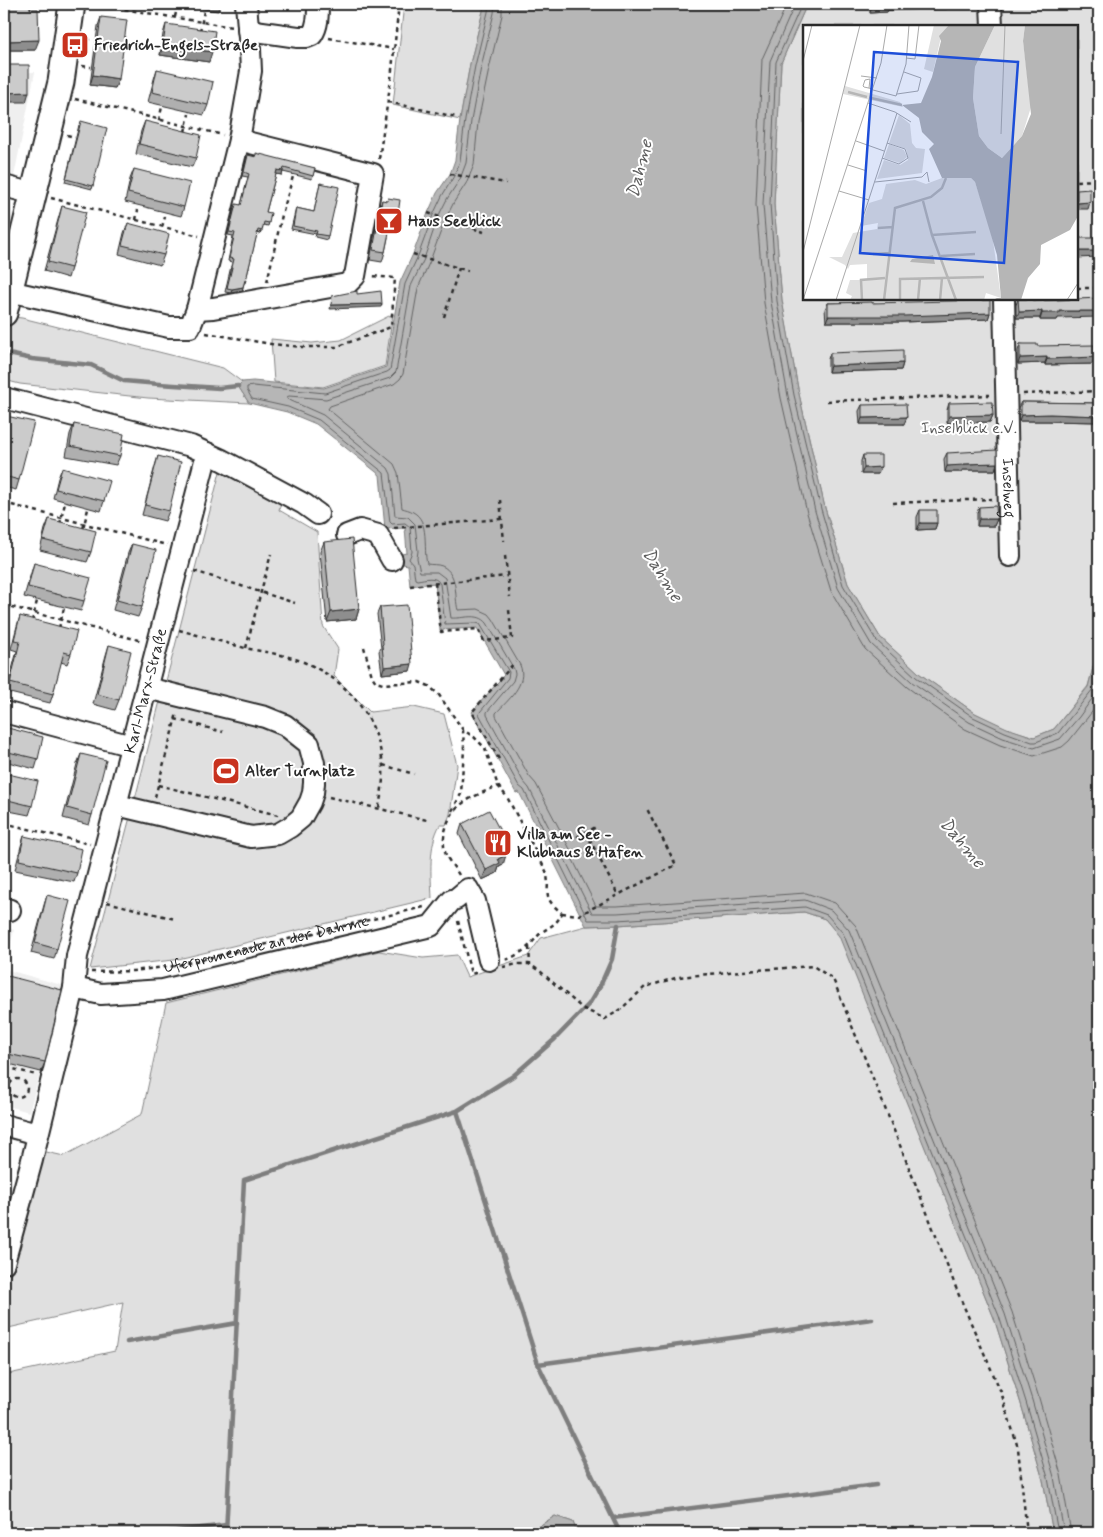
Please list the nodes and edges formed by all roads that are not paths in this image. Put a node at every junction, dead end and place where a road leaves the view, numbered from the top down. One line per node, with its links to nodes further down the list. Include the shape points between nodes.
1 (72, 4): 9 (main road, via 65,56)
2 (246, 4): 6 (street)
3 (318, 4): 6 (street, via 318,20 312,35 298,37)
4 (991, 4): 5 (street)
5 (992, 25)
6 (248, 30): 7 (street, via 251,71)
7 (239, 140): 12 (street); 12 (street, via 373,174 355,276 347,284 213,308)
8 (4, 186): 9 (street)
9 (34, 194): 10 (main road)
10 (6, 295): 12 (street, via 169,327)
11 (1004, 300): 17 (street, Inselweg)
12 (194, 318)
13 (4, 398): 14 (street, via 191,446)
14 (207, 453): 15 (street); 19 (street, Karl-Marx-Straße)
15 (318, 514)
16 (347, 535): 18 (street, via 360,530 378,535)
17 (1010, 556)
18 (392, 560)
19 (147, 688): 21 (street, Karl-Marx-Straße); 22 (street, via 265,717 285,725 309,744 314,763 313,793 301,818 290,827 278,834 251,837)
20 (4, 712): 21 (street)
21 (132, 746): 22 (street, Karl-Marx-Straße)
22 (117, 805): 24 (street, Karl-Marx-Straße, via 77,956)
23 (489, 960): 24 (street, Uferpromenade an der Dahme, via 475,901 468,889 452,900 431,926 163,990 100,994)
24 (75, 979): 26 (street, Karl-Marx-Straße)
25 (4, 1126): 26 (street)
26 (37, 1134): 27 (street, Karl-Marx-Straße)
27 (4, 1263)

